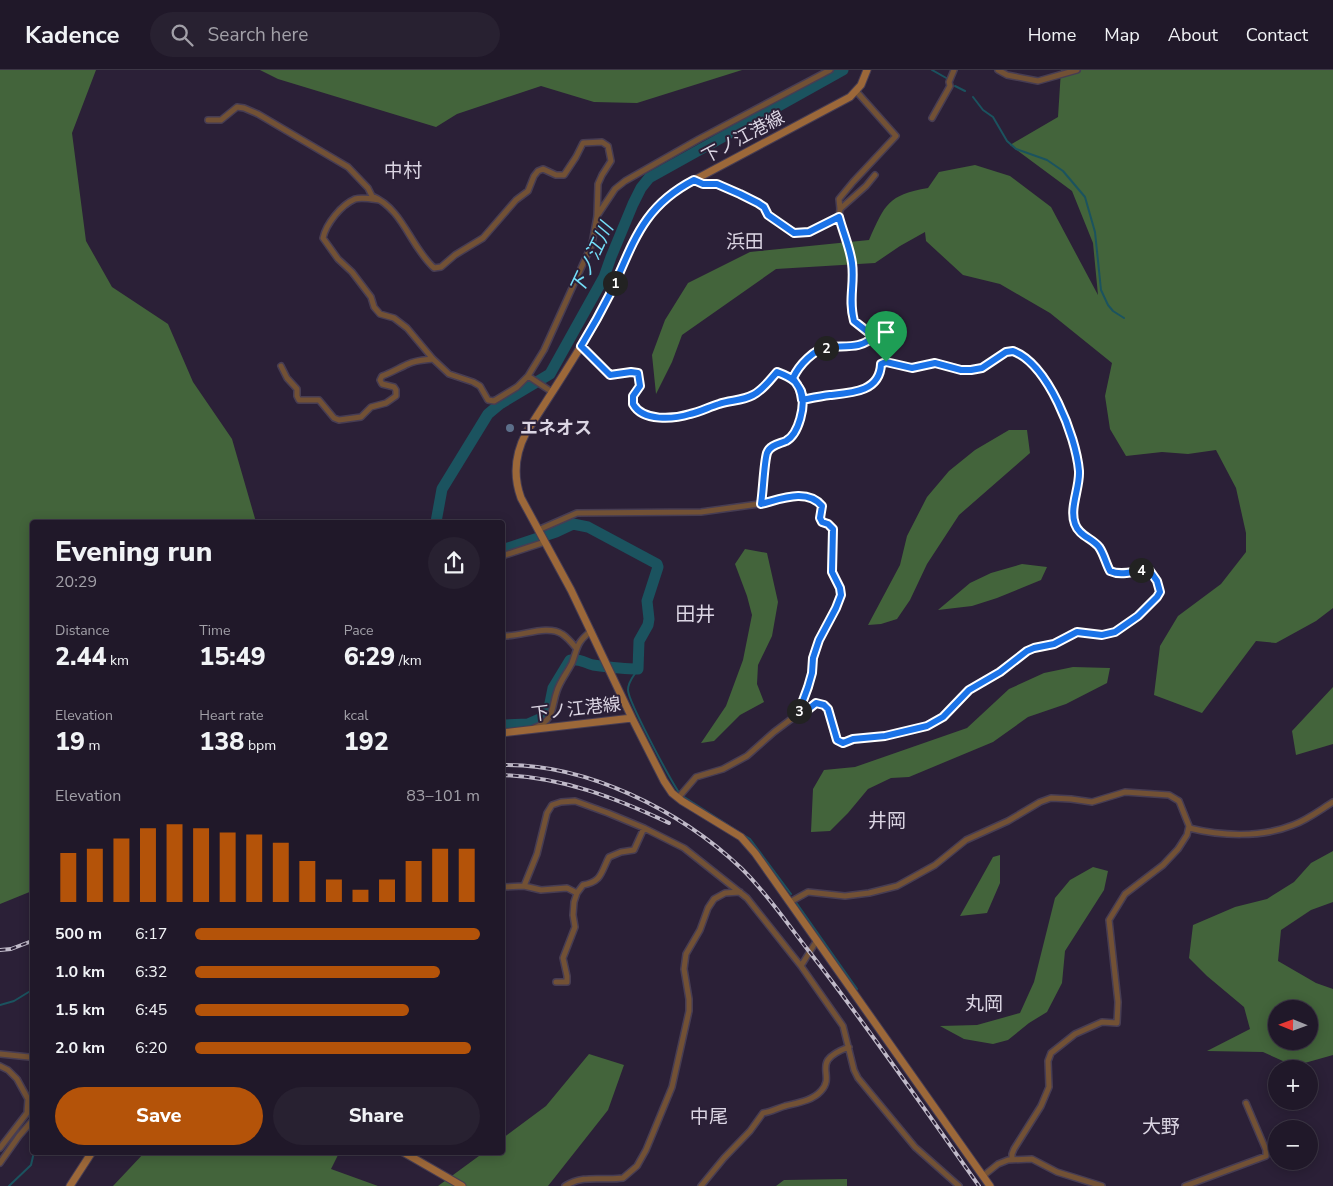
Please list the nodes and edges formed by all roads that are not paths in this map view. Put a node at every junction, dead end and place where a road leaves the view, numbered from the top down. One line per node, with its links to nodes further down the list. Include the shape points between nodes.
1 (830, 70): 13 (street, via 625,181 615,189)
2 (867, 70): 6 (main road, 下ノ江港線)
3 (954, 70): 7 (street, via 950,86)
4 (998, 70): 5 (street, via 1013,77 1038,81)
5 (1077, 70)
6 (856, 91): 10 (main road, 下ノ江港線, via 842,102); 12 (street, via 896,136 839,200)
7 (932, 118)
8 (208, 120): 11 (street, via 221,120 238,108 253,112 348,167)
9 (875, 175): 12 (street)
10 (694, 180): 14 (street, via 717,184 758,203 768,215 794,233 809,232); 15 (main road, 下ノ江港線, via 665,198 642,225 599,316)
11 (379, 200): 13 (street, via 403,223 414,245 429,263 438,268 483,238 528,191 538,171 564,175 583,143 602,142 608,146 611,161 599,181); 16 (street, via 357,199 351,202 329,223 323,238 357,278 380,314 394,318 407,328)
12 (840, 209): 14 (street)
13 (597, 216): 18 (street, via 591,246)
14 (839, 217): 19 (street, via 852,262 850,300 854,321 873,336 859,345 828,347 818,351 796,370)
15 (581, 346): 19 (street, via 610,375 638,373 640,386 633,396 633,404 640,412 653,417 690,414 752,396 777,372); 20 (main road, 下ノ江港線)
16 (432, 359): 17 (street, via 407,364 382,376 382,384 394,387 396,396 371,407 361,416 339,420 319,400 300,400 297,389); 18 (street, via 450,374 480,386 492,401)
17 (281, 366)
18 (529, 376): 20 (street)
19 (793, 378): 21 (street)
20 (552, 392): 23 (main road, 下ノ江港線, via 522,440 516,463 518,491)
21 (802, 400): 22 (street, via 799,424 794,434 772,446 767,453); 29 (street, via 860,391 875,382 884,362 912,368 935,363 965,370 982,368 1006,352 1016,352 1030,363 1051,389 1069,431 1079,471 1074,516 1078,530 1099,547 1110,571 1120,574 1150,571 1160,592 1138,616 1115,632 1102,635 1077,632 1054,644 1027,651 969,690 943,717 927,726 843,743 837,740 824,705 816,703)
22 (761, 504): 23 (street, via 701,512 577,513); 29 (street, via 789,496 806,496 822,506 820,518 833,529 832,572 841,595 819,640)
23 (538, 530): 24 (main road, 下ノ江港線)
24 (545, 542): 25 (street); 26 (main road)
25 (505, 555)
26 (591, 631): 28 (street); 30 (main road, 下ノ江港線)
27 (505, 636): 28 (street, via 553,630)
28 (576, 648): 31 (street, via 557,690 550,716 539,726)
29 (798, 714): 33 (street, via 747,756 723,769 699,776)
30 (632, 718): 31 (main road, 下ノ江港線); 33 (main road, via 664,781)
31 (526, 731): 32 (main road, 下ノ江港線)
32 (505, 733)
33 (680, 795): 41 (main road, via 741,837)
34 (1333, 802): 36 (street, via 1294,825 1268,832 1244,834)
35 (644, 828): 37 (street, via 578,801 555,804 547,812 537,854); 39 (street, via 690,852); 40 (street, via 634,850 610,856 598,879 582,885)
36 (1189, 828): 41 (street, via 1179,801 1169,795 1125,792 1092,802 1051,798 966,840 935,865 897,886 845,896 808,892); 54 (street, via 1178,849 1125,894 1109,920 1118,1002 1117,1023 1102,1022 1075,1034 1051,1054 1048,1061 1049,1087 1014,1149)
37 (524, 886): 38 (street); 40 (street, via 542,890 567,888)
38 (505, 887)
39 (740, 892): 43 (street); 59 (street, via 725,893 714,899 686,954 688,1019 672,1087 637,1166 623,1178 587,1178)
40 (577, 893): 44 (street, via 572,909 576,927 563,960 567,982)
41 (790, 902): 42 (main road)
42 (817, 940): 43 (street); 56 (main road)
43 (800, 966): 45 (street, via 839,1018)
44 (556, 982)
45 (849, 1047): 60 (street, via 826,1062 825,1083 820,1093 763,1113); 61 (street, via 858,1078 915,1147)
46 (0, 1054): 47 (street)
47 (30, 1057)
48 (0, 1066): 51 (street, via 17,1079 28,1099 27,1112)
49 (1246, 1104): 64 (street, via 1266,1156)
50 (30, 1124): 55 (street)
51 (0, 1148)
52 (90, 1155): 57 (main road)
53 (409, 1155): 58 (main road)
54 (1012, 1159): 56 (street); 63 (street, via 1034,1159 1053,1171)
55 (0, 1163)
56 (983, 1176): 62 (main road)
57 (70, 1186)
58 (462, 1186)
59 (565, 1186)
60 (701, 1186)
61 (959, 1186)
62 (990, 1186)
63 (1102, 1186)
64 (1188, 1186)

